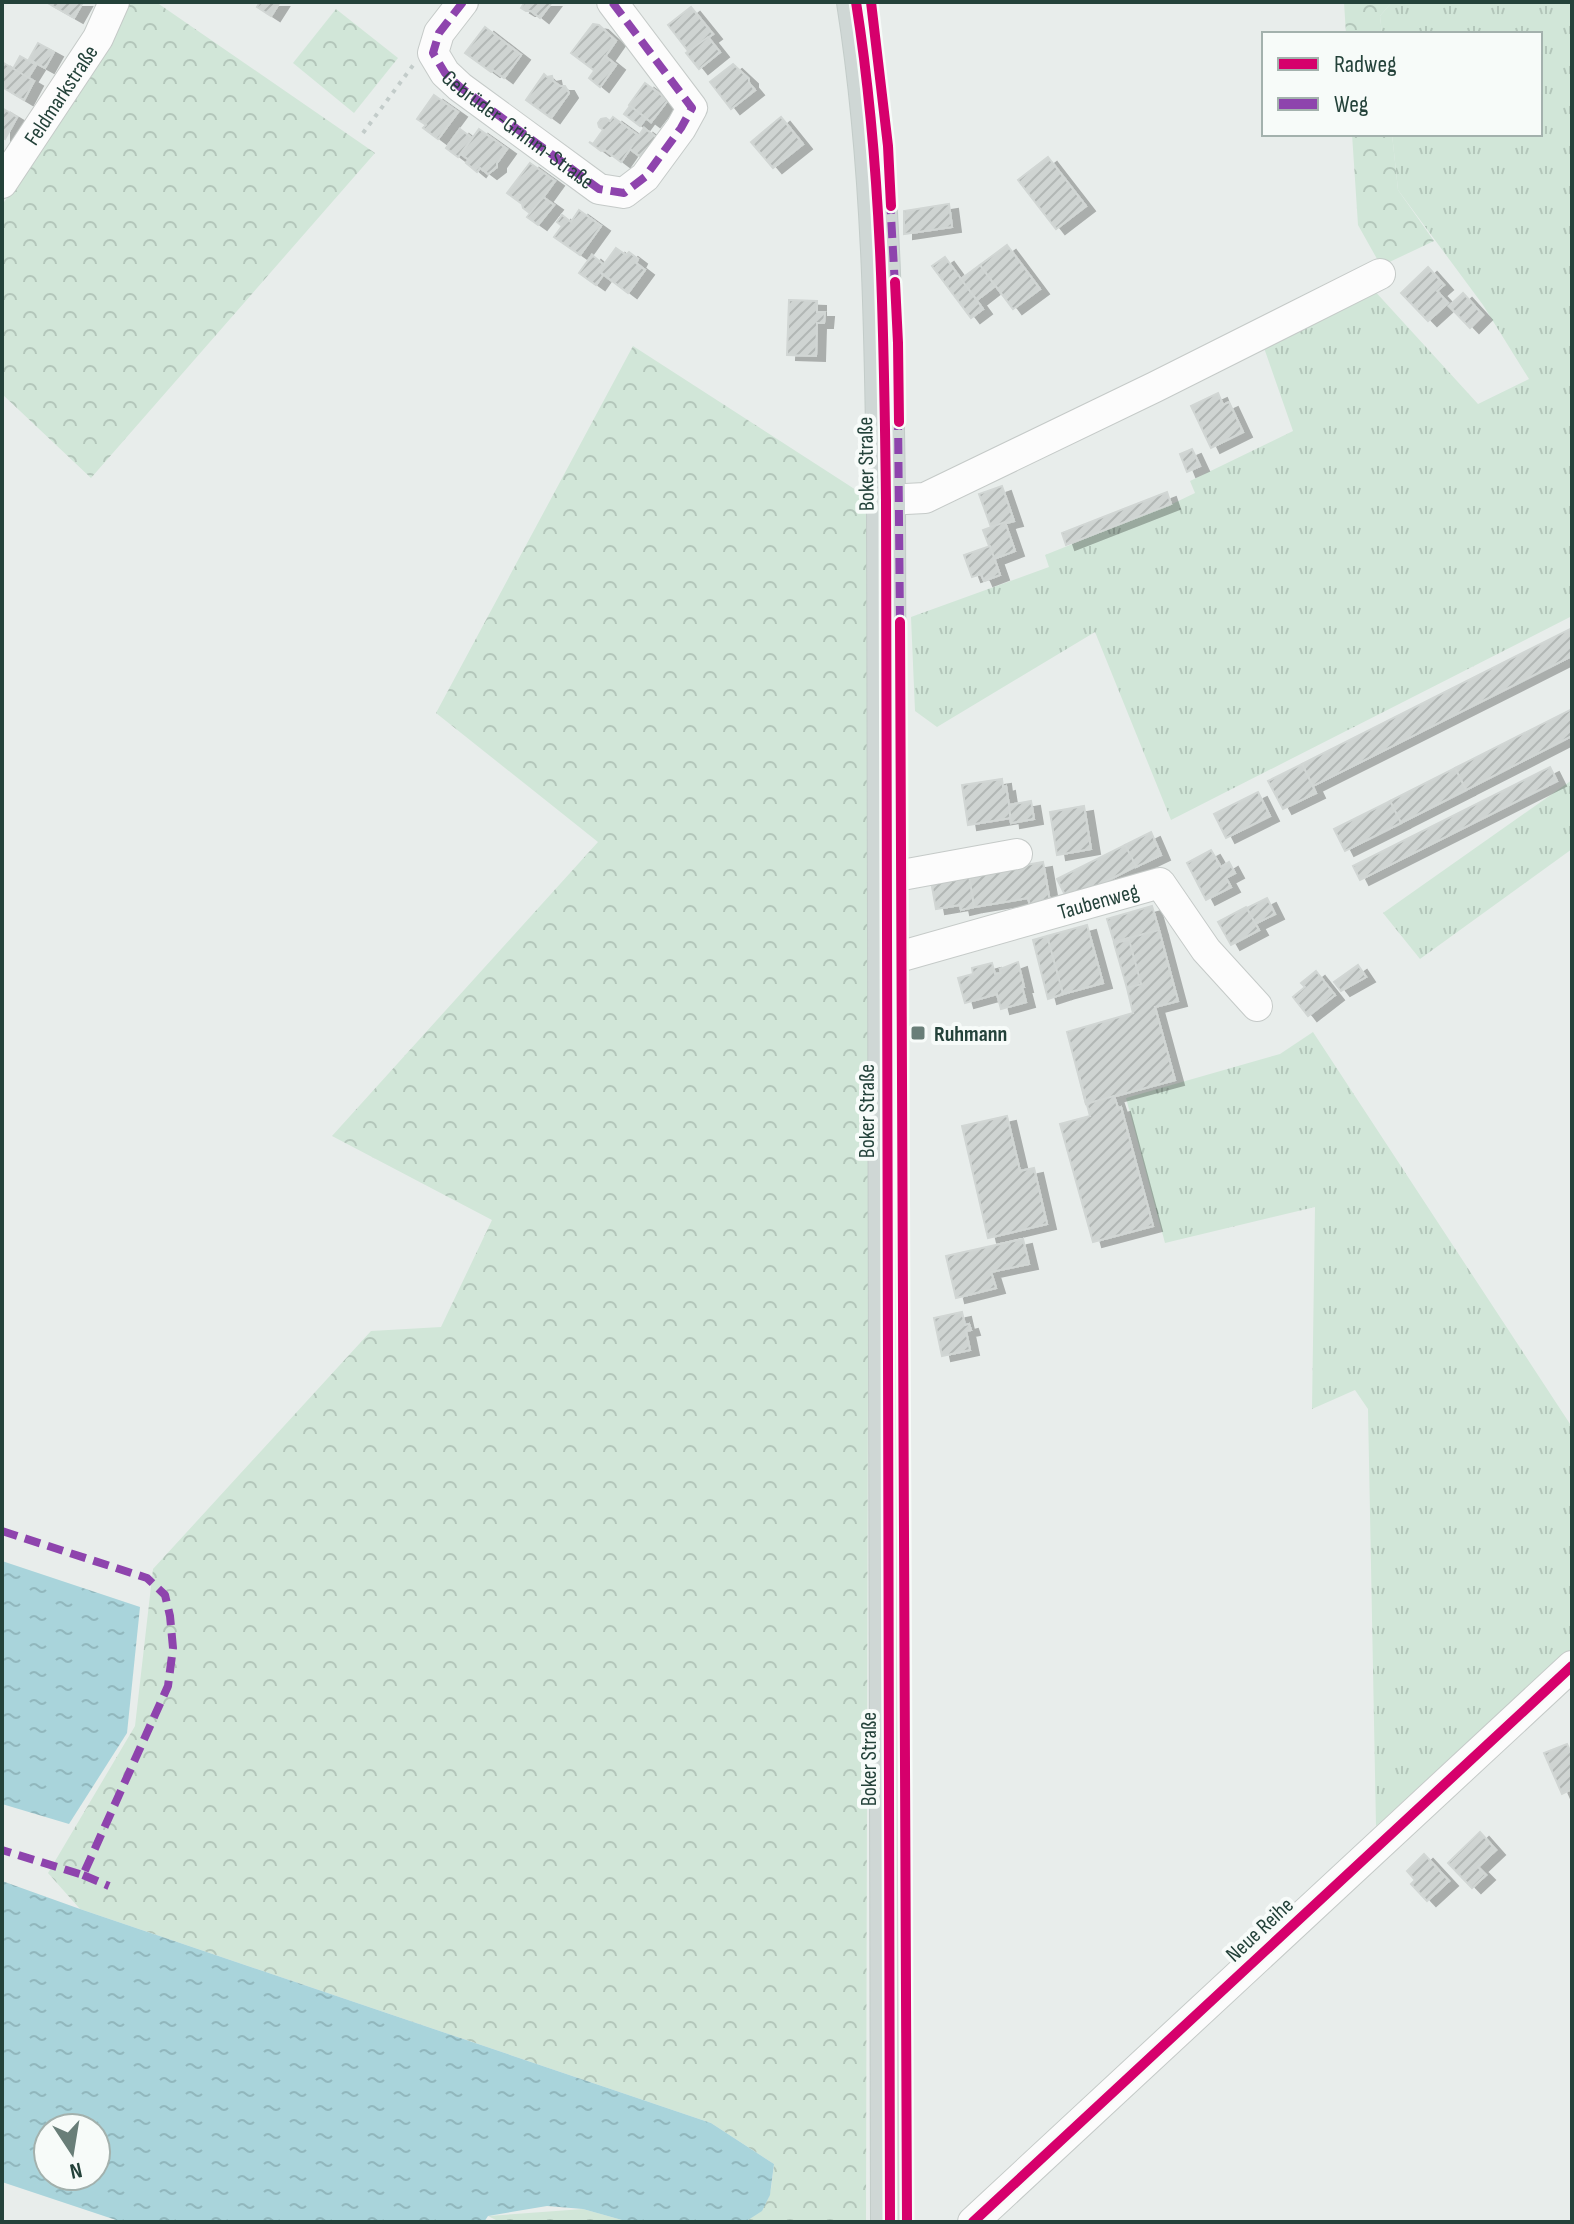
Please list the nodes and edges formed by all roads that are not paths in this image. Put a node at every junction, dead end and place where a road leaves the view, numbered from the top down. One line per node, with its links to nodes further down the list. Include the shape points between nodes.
1 (114, 2): 5 (street, Feldmarkstraße, via 98,38)
2 (463, 2): 3 (street, Gebrüder-Grimm-Straße, via 439,33 433,53 445,73 599,189 624,193 645,177 692,108)
3 (612, 2)
4 (856, 2): 7 (main road, Boker Straße, via 876,187)
5 (2, 183)
6 (1380, 274): 7 (street, Boker Straße, via 925,498)
7 (886, 500): 9 (main road, Boker Straße)
8 (1017, 854): 9 (street)
9 (886, 875): 10 (main road, Boker Straße)
10 (886, 959): 11 (street, Taubenweg, via 1160,883 1206,950); 13 (main road, Boker Straße)
11 (1257, 1006)
12 (1572, 1666): 14 (street, Neue Reihe)
13 (890, 2222)
14 (973, 2222)

